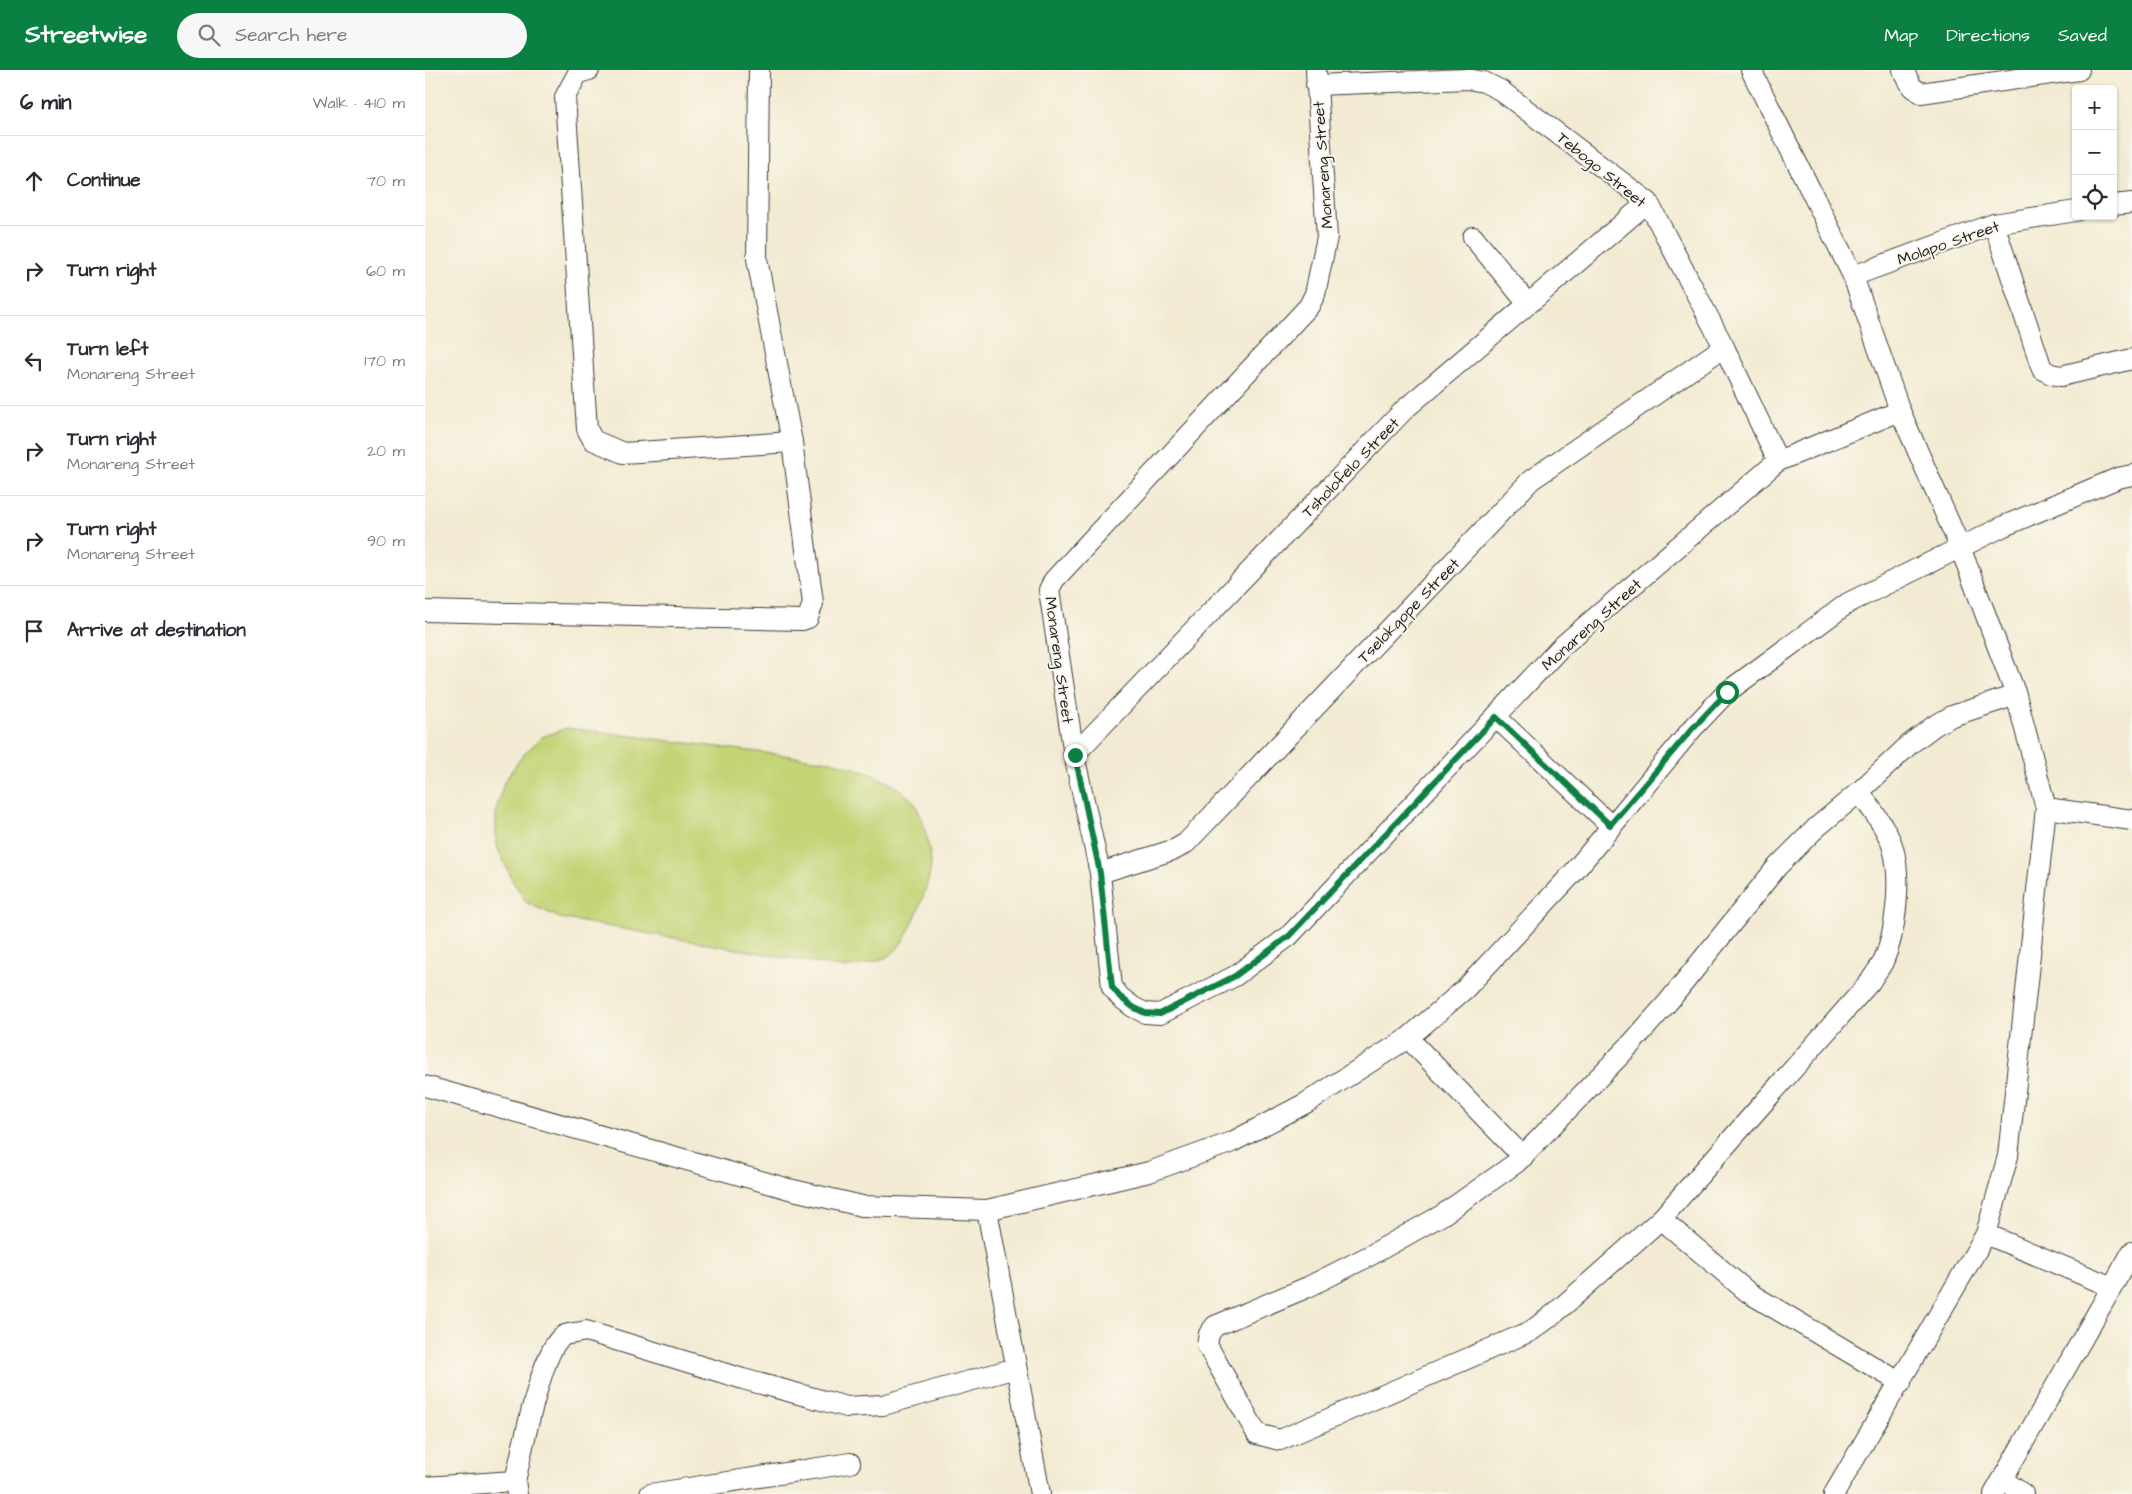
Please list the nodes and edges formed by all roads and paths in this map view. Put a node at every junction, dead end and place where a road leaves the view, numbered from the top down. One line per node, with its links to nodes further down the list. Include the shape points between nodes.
1 (589, 70): 18 (street, via 573,78 565,97 587,429 593,440 623,453)
2 (759, 70): 18 (street, via 757,259)
3 (1751, 70): 13 (street)
4 (1903, 70): 5 (street, via 1912,87 1921,93)
5 (2079, 70)
6 (1316, 78): 7 (street, Tebogo Street, via 1468,79 1484,82 1500,90); 25 (street, Monareng Street, via 1327,237 1315,294 1309,306 1054,580 1049,590)
7 (1647, 202): 14 (street, Tsholofelo Street); 15 (street, Tebogo Street)
8 (2132, 203): 9 (street)
9 (2117, 205)
10 (2072, 212): 11 (street, Molapo Street)
11 (1994, 224): 13 (street, Molapo Street); 16 (street, via 2042,368 2061,376)
12 (1473, 237): 14 (street)
13 (1853, 276): 17 (street)
14 (1528, 304): 25 (street, Tsholofelo Street, via 1405,409)
15 (1724, 347): 19 (street, Tebogo Street); 30 (street, Tselokgope Street, via 1531,480 1186,843)
16 (2132, 359)
17 (1900, 410): 19 (street, Monareng Street); 21 (street)
18 (792, 442): 22 (street, via 813,603 808,618)
19 (1777, 461): 24 (street, Monareng Street, via 1561,647)
20 (2132, 475): 21 (street, via 2118,478)
21 (1960, 547): 23 (street); 29 (street, via 1847,603 1727,692)
22 (425, 611)
23 (2016, 694): 26 (street, via 1951,716 1934,726); 27 (street)
24 (1496, 717): 29 (street); 30 (street, Monareng Street, via 1289,936 1235,976 1160,1014 1145,1013 1133,1007 1112,987)
25 (1075, 755): 30 (street, Monareng Street)
26 (1859, 792): 33 (street, via 1815,828 1777,867 1669,1001); 35 (street, via 1893,849 1897,882 1894,920 1883,962 1863,989)
27 (2046, 808): 28 (street); 36 (street, via 2011,1139)
28 (2132, 820)
29 (1610, 825): 31 (street, via 1573,873 1465,989)
30 (1100, 873)
31 (1408, 1038): 33 (street); 34 (street, via 1305,1103 1232,1142 1149,1172)
32 (425, 1086): 34 (street, via 789,1189 862,1206)
33 (1523, 1157): 35 (street, via 1442,1215 1371,1255 1308,1287 1215,1326 1207,1345 1257,1434 1280,1440 1531,1331)
34 (987, 1210): 39 (street)
35 (1661, 1218): 40 (street, via 1749,1293)
36 (1986, 1234): 38 (street); 40 (street)
37 (2132, 1252): 38 (street)
38 (2111, 1287): 43 (street)
39 (1016, 1368): 44 (street, via 883,1406 847,1407 585,1332 563,1336 550,1351 537,1390); 46 (street)
40 (1901, 1383): 47 (street)
41 (850, 1463): 45 (street)
42 (425, 1487): 44 (street)
43 (1999, 1487): 48 (street)
44 (516, 1488)
45 (650, 1494)
46 (1039, 1494)
47 (1834, 1494)
48 (2023, 1494)

